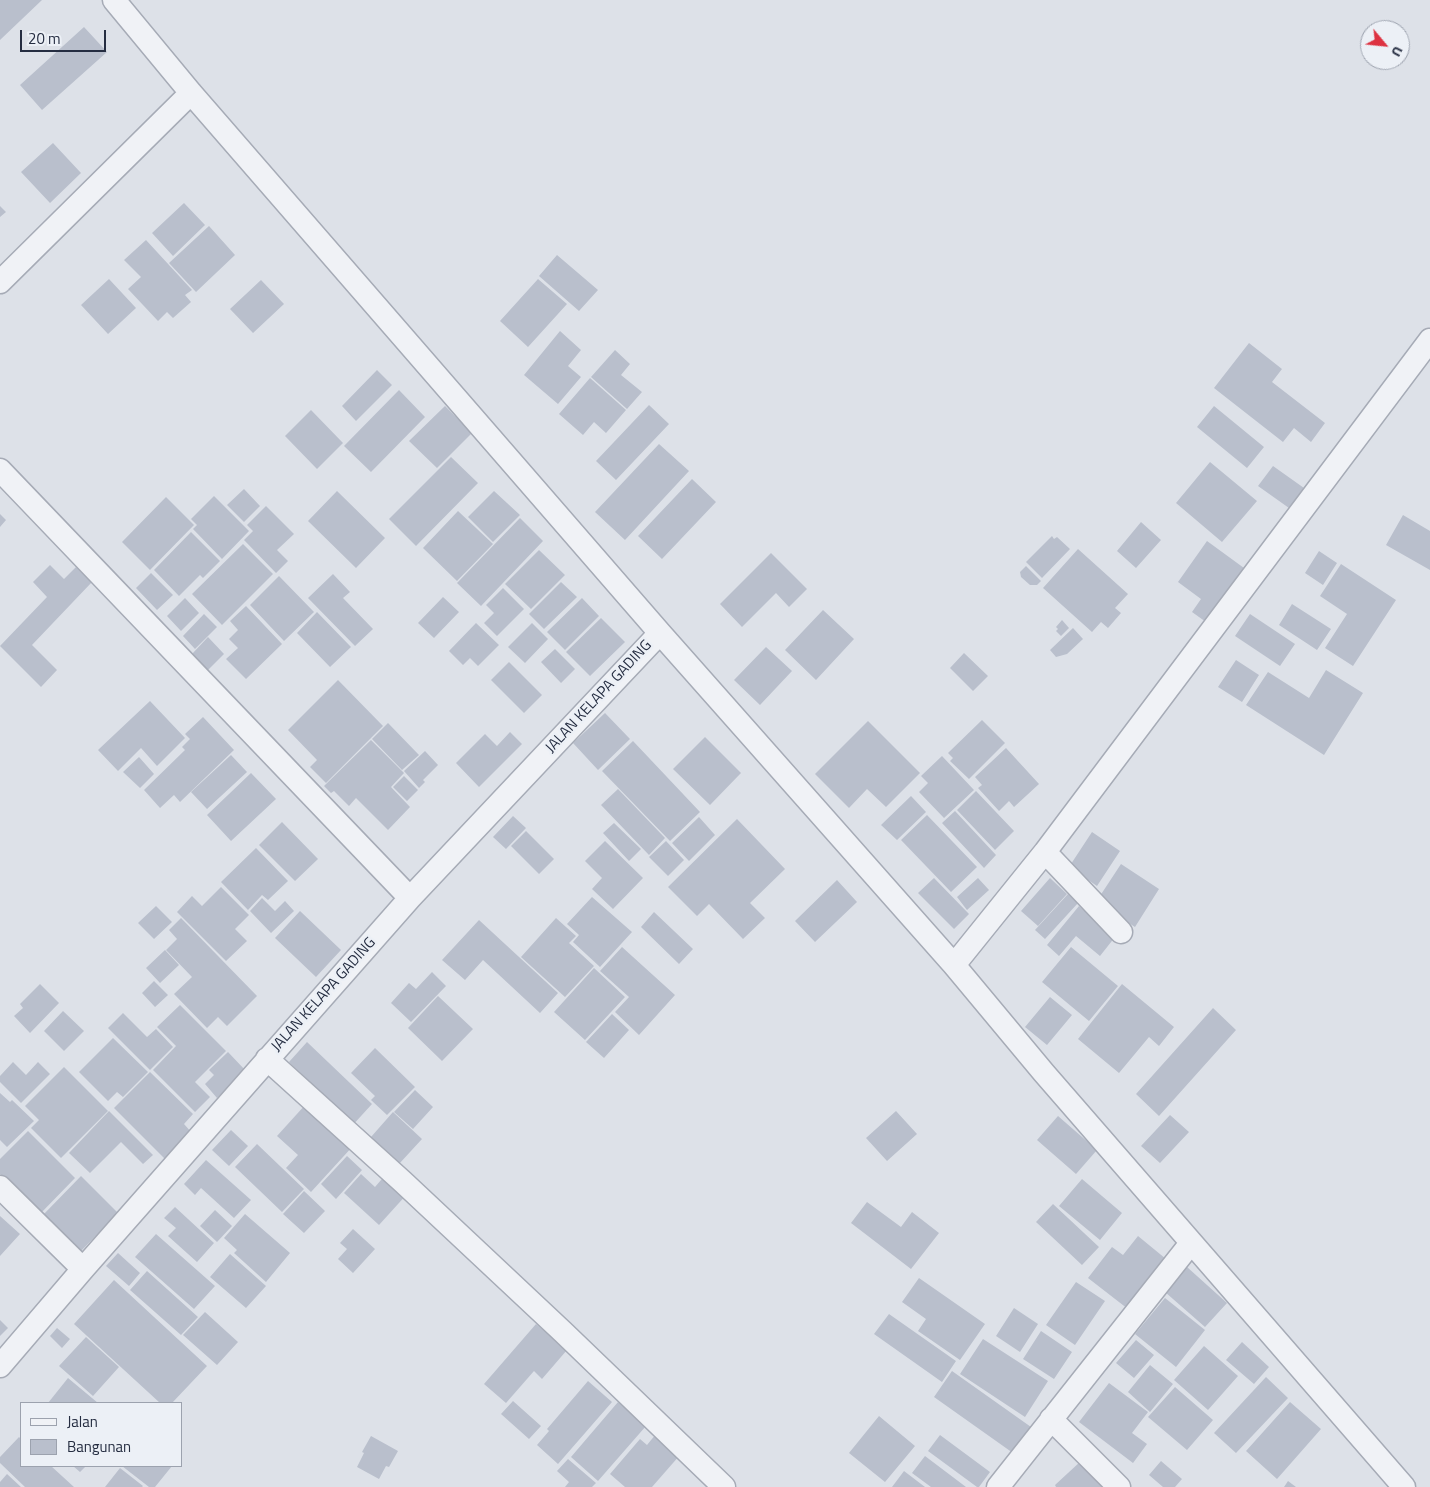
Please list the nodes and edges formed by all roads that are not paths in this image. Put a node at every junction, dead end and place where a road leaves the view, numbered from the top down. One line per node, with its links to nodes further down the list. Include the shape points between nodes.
1 (114, 0): 2 (street)
2 (191, 93): 3 (street); 6 (street)
3 (0, 282)
4 (1430, 340): 7 (street)
5 (0, 470): 8 (street)
6 (660, 633): 8 (street, JALAN KELAPA GADING); 10 (street)
7 (1045, 852): 9 (street); 10 (street)
8 (410, 898): 11 (street, JALAN KELAPA GADING)
9 (1121, 932)
10 (954, 965): 13 (street)
11 (268, 1059): 14 (street, JALAN KELAPA GADING); 17 (street, via 520,1291)
12 (0, 1187): 14 (street)
13 (1191, 1244): 16 (street); 20 (street)
14 (83, 1269): 15 (street, JALAN KELAPA GADING)
15 (0, 1366)
16 (1051, 1419): 18 (street); 19 (street)
17 (724, 1487)
18 (998, 1487)
19 (1119, 1487)
20 (1404, 1487)

